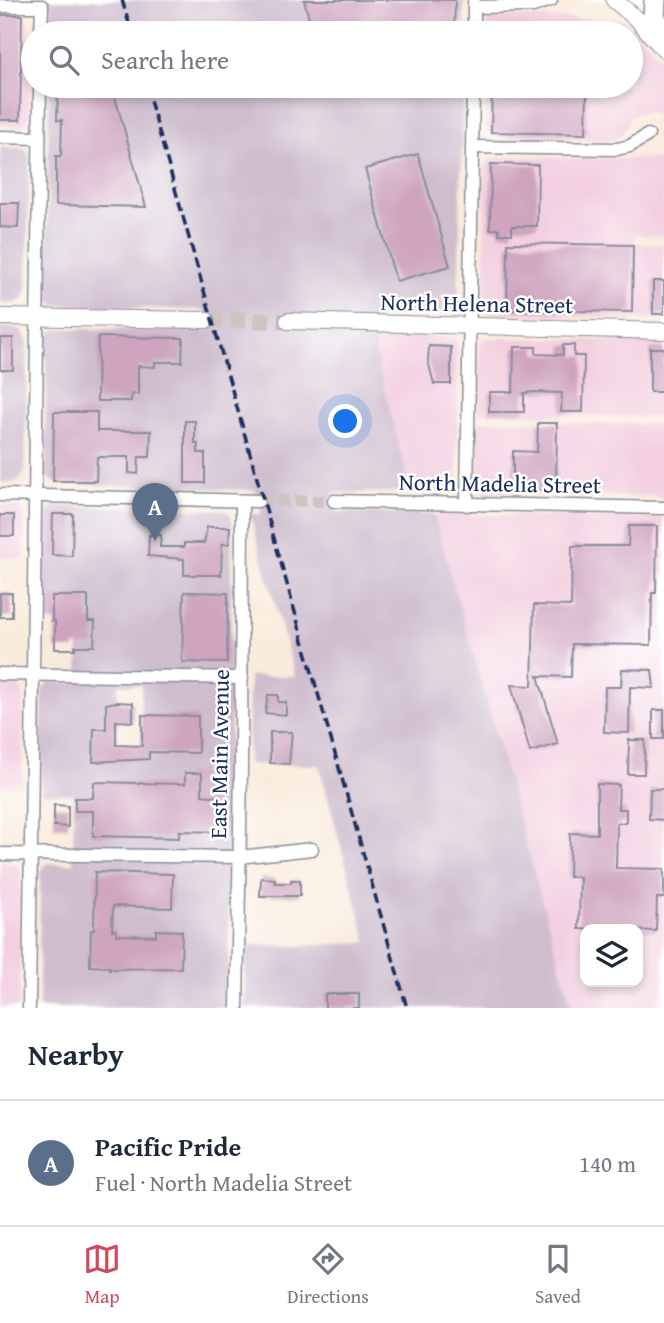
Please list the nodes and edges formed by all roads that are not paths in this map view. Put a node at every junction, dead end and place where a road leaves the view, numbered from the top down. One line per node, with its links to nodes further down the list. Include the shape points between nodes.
1 (551, 0): 5 (street, via 533,6)
2 (614, 0): 9 (street)
3 (629, 0): 11 (street)
4 (655, 0): 11 (main road, via 653,10)
5 (477, 3): 8 (street)
6 (0, 6): 7 (street, via 41,6)
7 (41, 21)
8 (475, 21)
9 (639, 21)
10 (643, 26): 12 (street)
11 (660, 28)
12 (664, 50)
13 (40, 98): 17 (street)
14 (473, 98): 18 (street)
15 (648, 135): 18 (street, via 617,149)
16 (0, 137): 17 (street)
17 (38, 138): 20 (street)
18 (472, 147): 23 (street)
19 (0, 317): 20 (street)
20 (37, 317): 21 (street); 26 (street)
21 (206, 320)
22 (288, 321): 23 (street, North Helena Street)
23 (469, 326): 24 (street, North Helena Street); 30 (street)
24 (664, 331)
25 (0, 495): 26 (street)
26 (35, 495): 27 (street); 33 (street)
27 (242, 500): 28 (street); 34 (street, East Main Avenue)
28 (258, 501)
29 (334, 501): 30 (street, North Madelia Street)
30 (467, 505): 31 (street, North Madelia Street)
31 (664, 508)
32 (0, 674): 33 (street)
33 (33, 674): 34 (street); 37 (street)
34 (242, 678): 38 (street, East Main Avenue)
35 (312, 849): 38 (street)
36 (0, 854): 37 (street)
37 (31, 855): 38 (street); 39 (street)
38 (239, 857): 40 (street, East Main Avenue)
39 (29, 1008)
40 (237, 1008)

